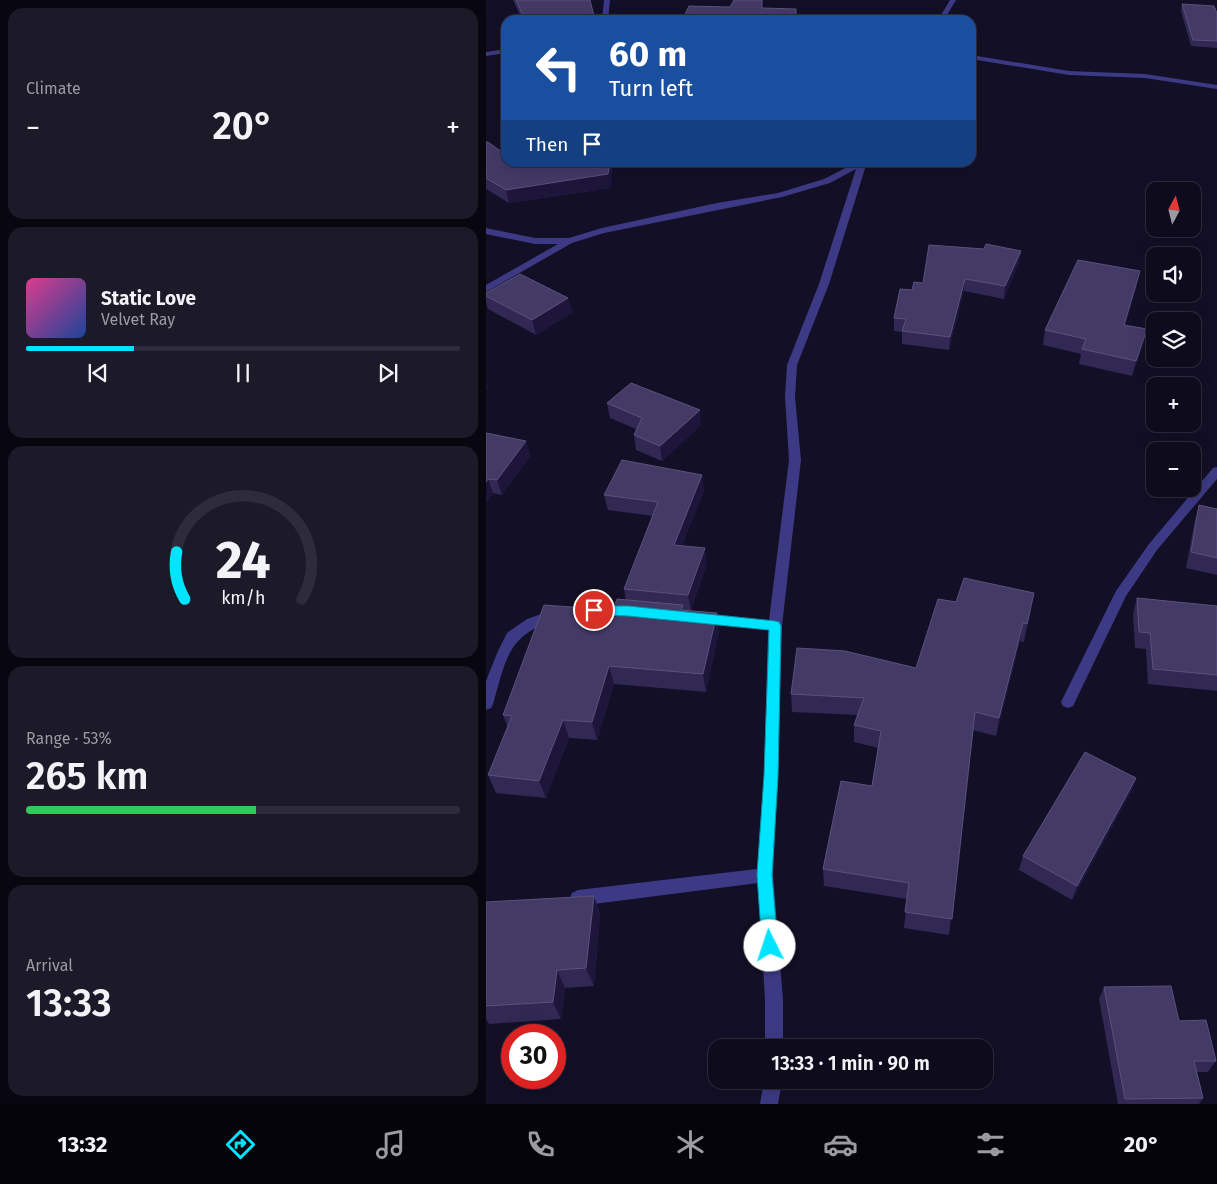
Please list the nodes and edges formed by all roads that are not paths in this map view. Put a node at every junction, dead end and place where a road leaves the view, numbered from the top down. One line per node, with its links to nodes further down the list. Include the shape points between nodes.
1 (607, 0): 3 (street)
2 (953, 0): 4 (street)
3 (606, 15)
4 (944, 15)
5 (501, 52): 6 (street)
6 (486, 54)
7 (976, 58): 8 (street, via 1061,72 1145,76)
8 (1217, 87)
9 (854, 167): 12 (street, via 827,181 779,195 602,231)
10 (861, 167): 17 (street, via 824,284 792,365 790,397 795,460)
11 (486, 230): 12 (street, via 512,238)
12 (570, 241): 13 (street)
13 (486, 290)
14 (1217, 471): 18 (street, via 1153,547 1121,594)
15 (567, 612): 19 (street, via 538,618 512,637 494,676)
16 (687, 617): 17 (street)
17 (775, 626): 20 (street)
18 (1068, 702)
19 (486, 704)
20 (765, 875): 21 (street); 22 (street)
21 (560, 900)
22 (774, 1039)
23 (772, 1089): 24 (street)
24 (769, 1104)

